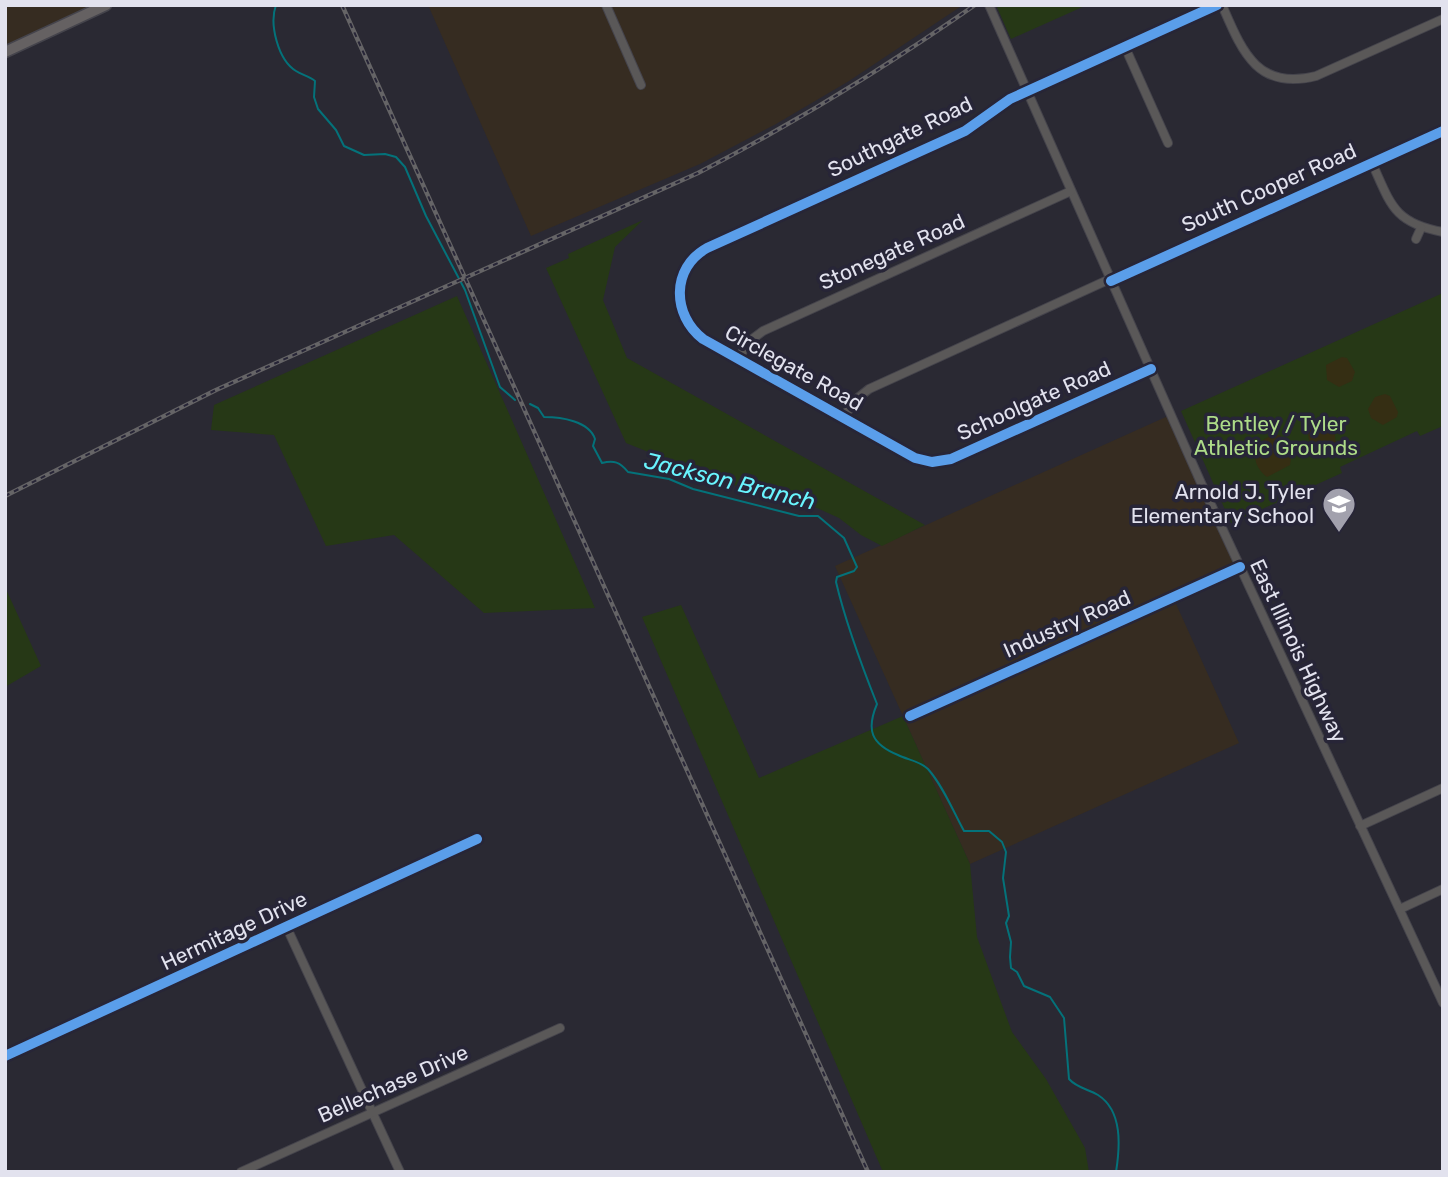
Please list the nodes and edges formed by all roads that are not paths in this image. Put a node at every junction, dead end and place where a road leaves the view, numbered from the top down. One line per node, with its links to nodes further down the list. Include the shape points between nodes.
1 (106, 5): 7 (main road)
2 (606, 5): 8 (street)
3 (989, 5): 9 (street, East Illinois Highway)
4 (1220, 5): 5 (street, via 1248,58 1285,80 1316,76); 6 (street, Southgate Road)
5 (1443, 19)
6 (1125, 47): 9 (street, Southgate Road); 11 (street)
7 (5, 52)
8 (641, 85)
9 (1027, 92): 13 (street, East Illinois Highway); 17 (street, Southgate Road, via 965,131 707,248 693,258)
10 (1443, 131): 12 (street, South Cooper Road)
11 (1168, 142)
12 (1372, 163): 14 (street, via 1401,217); 18 (street, South Cooper Road)
13 (1070, 191): 18 (street, East Illinois Highway); 19 (street, Stonegate Road, via 763,331)
14 (1421, 228): 15 (street); 16 (street)
15 (1443, 232)
16 (1416, 239)
17 (683, 275): 19 (street, Circlegate Road, via 679,300 689,325 703,339)
18 (1111, 280): 20 (street, East Illinois Highway); 21 (street, South Cooper Road, via 869,389)
19 (738, 358): 21 (street, Circlegate Road)
20 (1151, 369): 22 (street, Schoolgate Road, via 951,459); 23 (street, East Illinois Highway)
21 (844, 417): 22 (street, Circlegate Road, via 915,458)
22 (932, 462)
23 (1240, 567): 24 (street, Industry Road); 26 (street, East Illinois Highway)
24 (910, 716)
25 (1443, 788): 26 (street)
26 (1360, 826): 29 (street, East Illinois Highway)
27 (477, 839): 30 (street, Hermitage Drive)
28 (1443, 889): 29 (street)
29 (1400, 909): 31 (street, East Illinois Highway)
30 (287, 928): 34 (street, Hermitage Drive); 35 (street)
31 (1440, 992): 32 (street, East Illinois Highway)
32 (1443, 1003)
33 (560, 1028): 35 (street, Bellechase Drive)
34 (5, 1056)
35 (372, 1112): 36 (street, Bellechase Drive); 37 (street)
36 (241, 1172)
37 (400, 1172)

